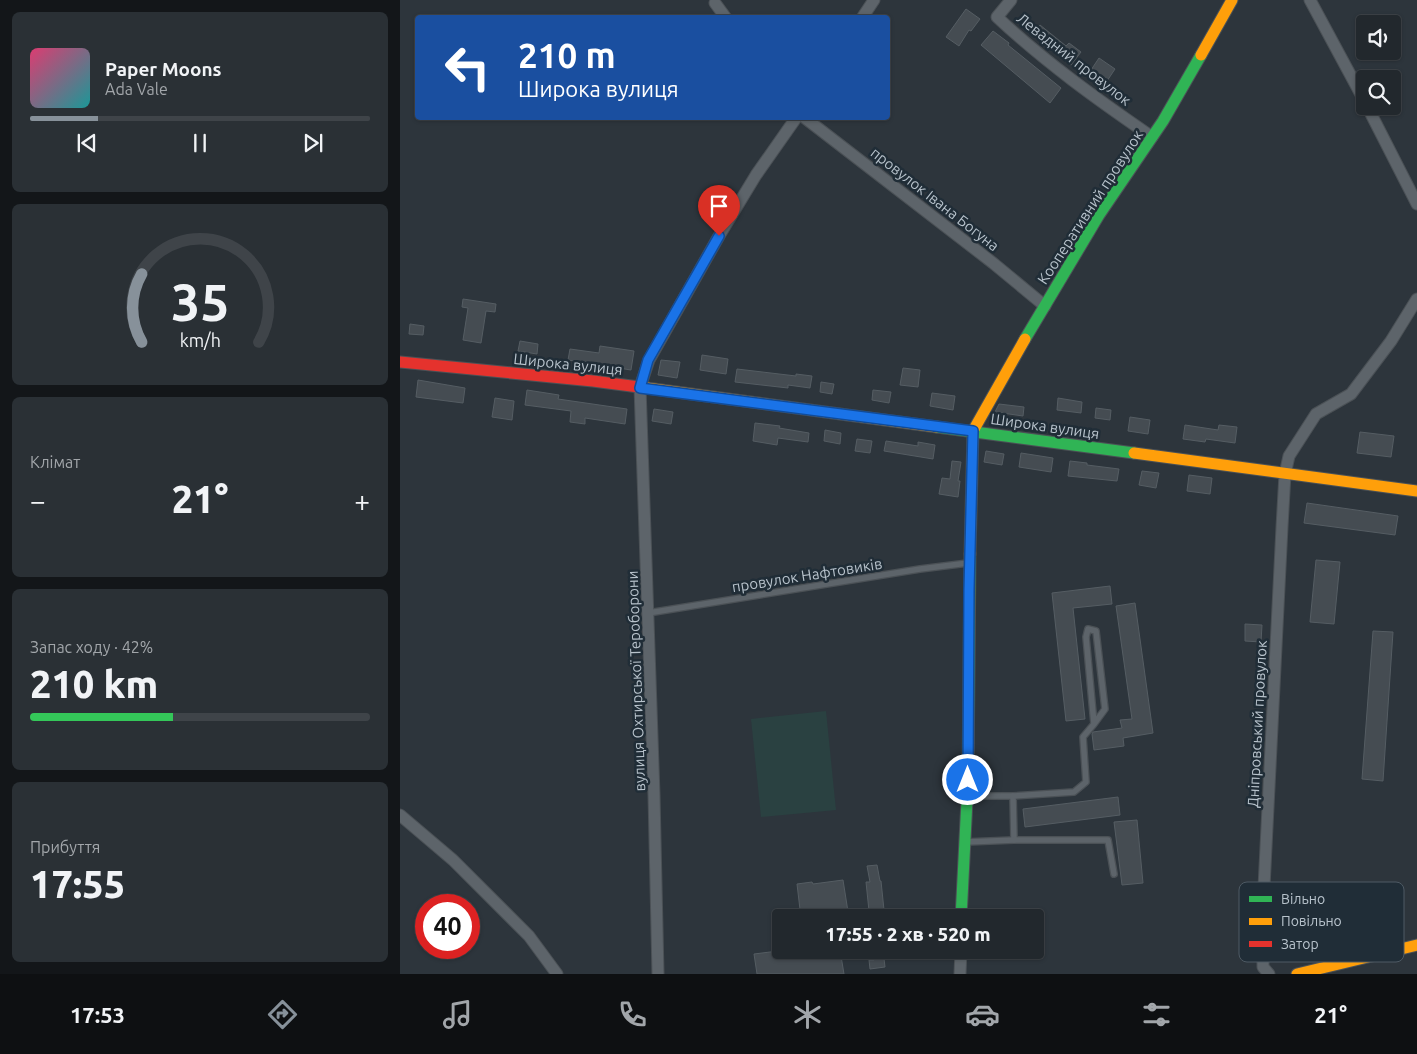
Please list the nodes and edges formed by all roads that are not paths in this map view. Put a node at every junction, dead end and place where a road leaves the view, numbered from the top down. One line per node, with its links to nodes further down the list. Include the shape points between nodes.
1 (874, 0): 7 (street)
2 (1011, 0): 12 (street, Левадний провулок, via 997,17 1094,97)
3 (1232, 0): 12 (street, Кооперативний провулок)
4 (1310, 0): 8 (street)
5 (715, 3): 6 (street)
6 (724, 15)
7 (864, 15)
8 (1356, 85)
9 (1372, 115): 13 (street)
10 (795, 120): 17 (street, вулиця Охтирської Тероборони, via 719,236 648,360)
11 (808, 120): 15 (street, провулок Івана Богуна)
12 (1152, 137): 15 (street, Кооперативний провулок)
13 (1417, 204)
14 (1417, 299): 19 (street, Дніпровський провулок, via 1391,341 1351,394 1316,414 1289,456)
15 (1044, 306): 18 (street, Кооперативний провулок)
16 (400, 362): 17 (street, Широка вулиця)
17 (640, 388): 18 (street, Широка вулиця); 22 (street, вулиця Охтирської Тероборони)
18 (973, 431): 19 (street, Широка вулиця); 21 (street)
19 (1285, 474): 20 (street, Широка вулиця); 30 (street, Дніпровський провулок)
20 (1417, 491)
21 (970, 563): 22 (lane, провулок Нафтовиків); 24 (street)
22 (648, 613): 38 (street, вулиця Охтирської Тероборони)
23 (1094, 724): 23 (lane, via 1086,637 1088,629 1096,631 1105,709); 25 (lane, via 1083,737 1086,782 1074,792)
24 (967, 796): 25 (lane); 28 (street)
25 (1013, 796): 27 (lane)
26 (400, 815): 37 (street, via 454,860 529,936)
27 (1014, 840): 28 (lane); 29 (lane, via 1108,840)
28 (964, 842): 31 (street)
29 (1114, 874)
30 (1265, 882)
31 (962, 909)
32 (1417, 944): 33 (street)
33 (1404, 947)
34 (961, 959): 39 (street)
35 (1262, 962): 40 (street, Дніпровський провулок, via 1262,967)
36 (1345, 962): 41 (street)
37 (557, 974)
38 (658, 974)
39 (960, 974)
40 (1269, 974)
41 (1297, 974)

